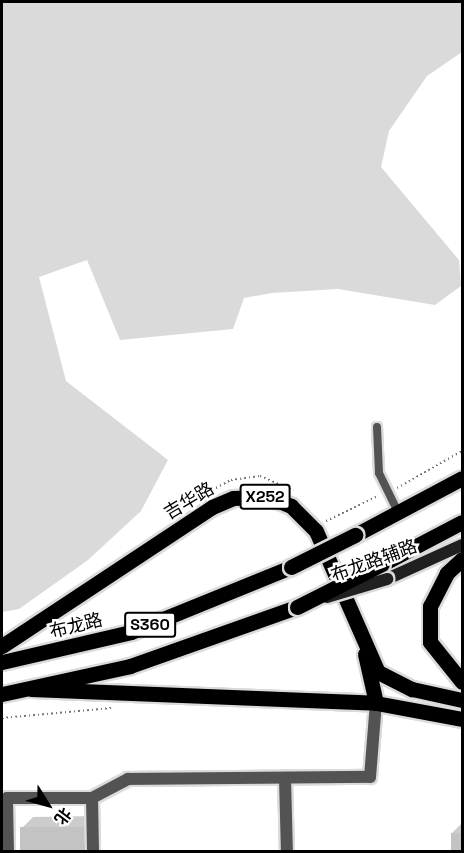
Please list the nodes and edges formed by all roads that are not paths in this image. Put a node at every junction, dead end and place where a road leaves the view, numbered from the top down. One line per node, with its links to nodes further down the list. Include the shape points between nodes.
1 (377, 427): 3 (lane, via 379,473)
2 (462, 478): 3 (main road, S360)
3 (398, 513): 10 (main road, 布龙路 / S360, bridge, via 291,567 131,632)
4 (462, 522): 7 (main road, S360)
5 (462, 545): 7 (main road, 布龙路辅路)
6 (462, 559): 11 (main road, via 447,573 430,606 430,642)
7 (384, 571): 12 (main road, S360, bridge, via 297,607 130,666)
8 (2, 646): 9 (main road, 吉华路 / X252, via 212,507 251,495 281,500 316,531)
9 (365, 646): 14 (main road, 吉华路 / X252, via 378,672 392,683); 15 (main road)
10 (2, 662)
11 (462, 682)
12 (31, 689): 13 (main road, S360); 15 (main road)
13 (2, 694)
14 (462, 700)
15 (376, 703): 16 (main road); 17 (street, via 370,777)
16 (462, 719)
17 (285, 778): 18 (street, via 128,779); 21 (street)
18 (92, 798): 19 (street, via 7,798); 20 (street)
19 (8, 852)
20 (93, 852)
21 (287, 852)

